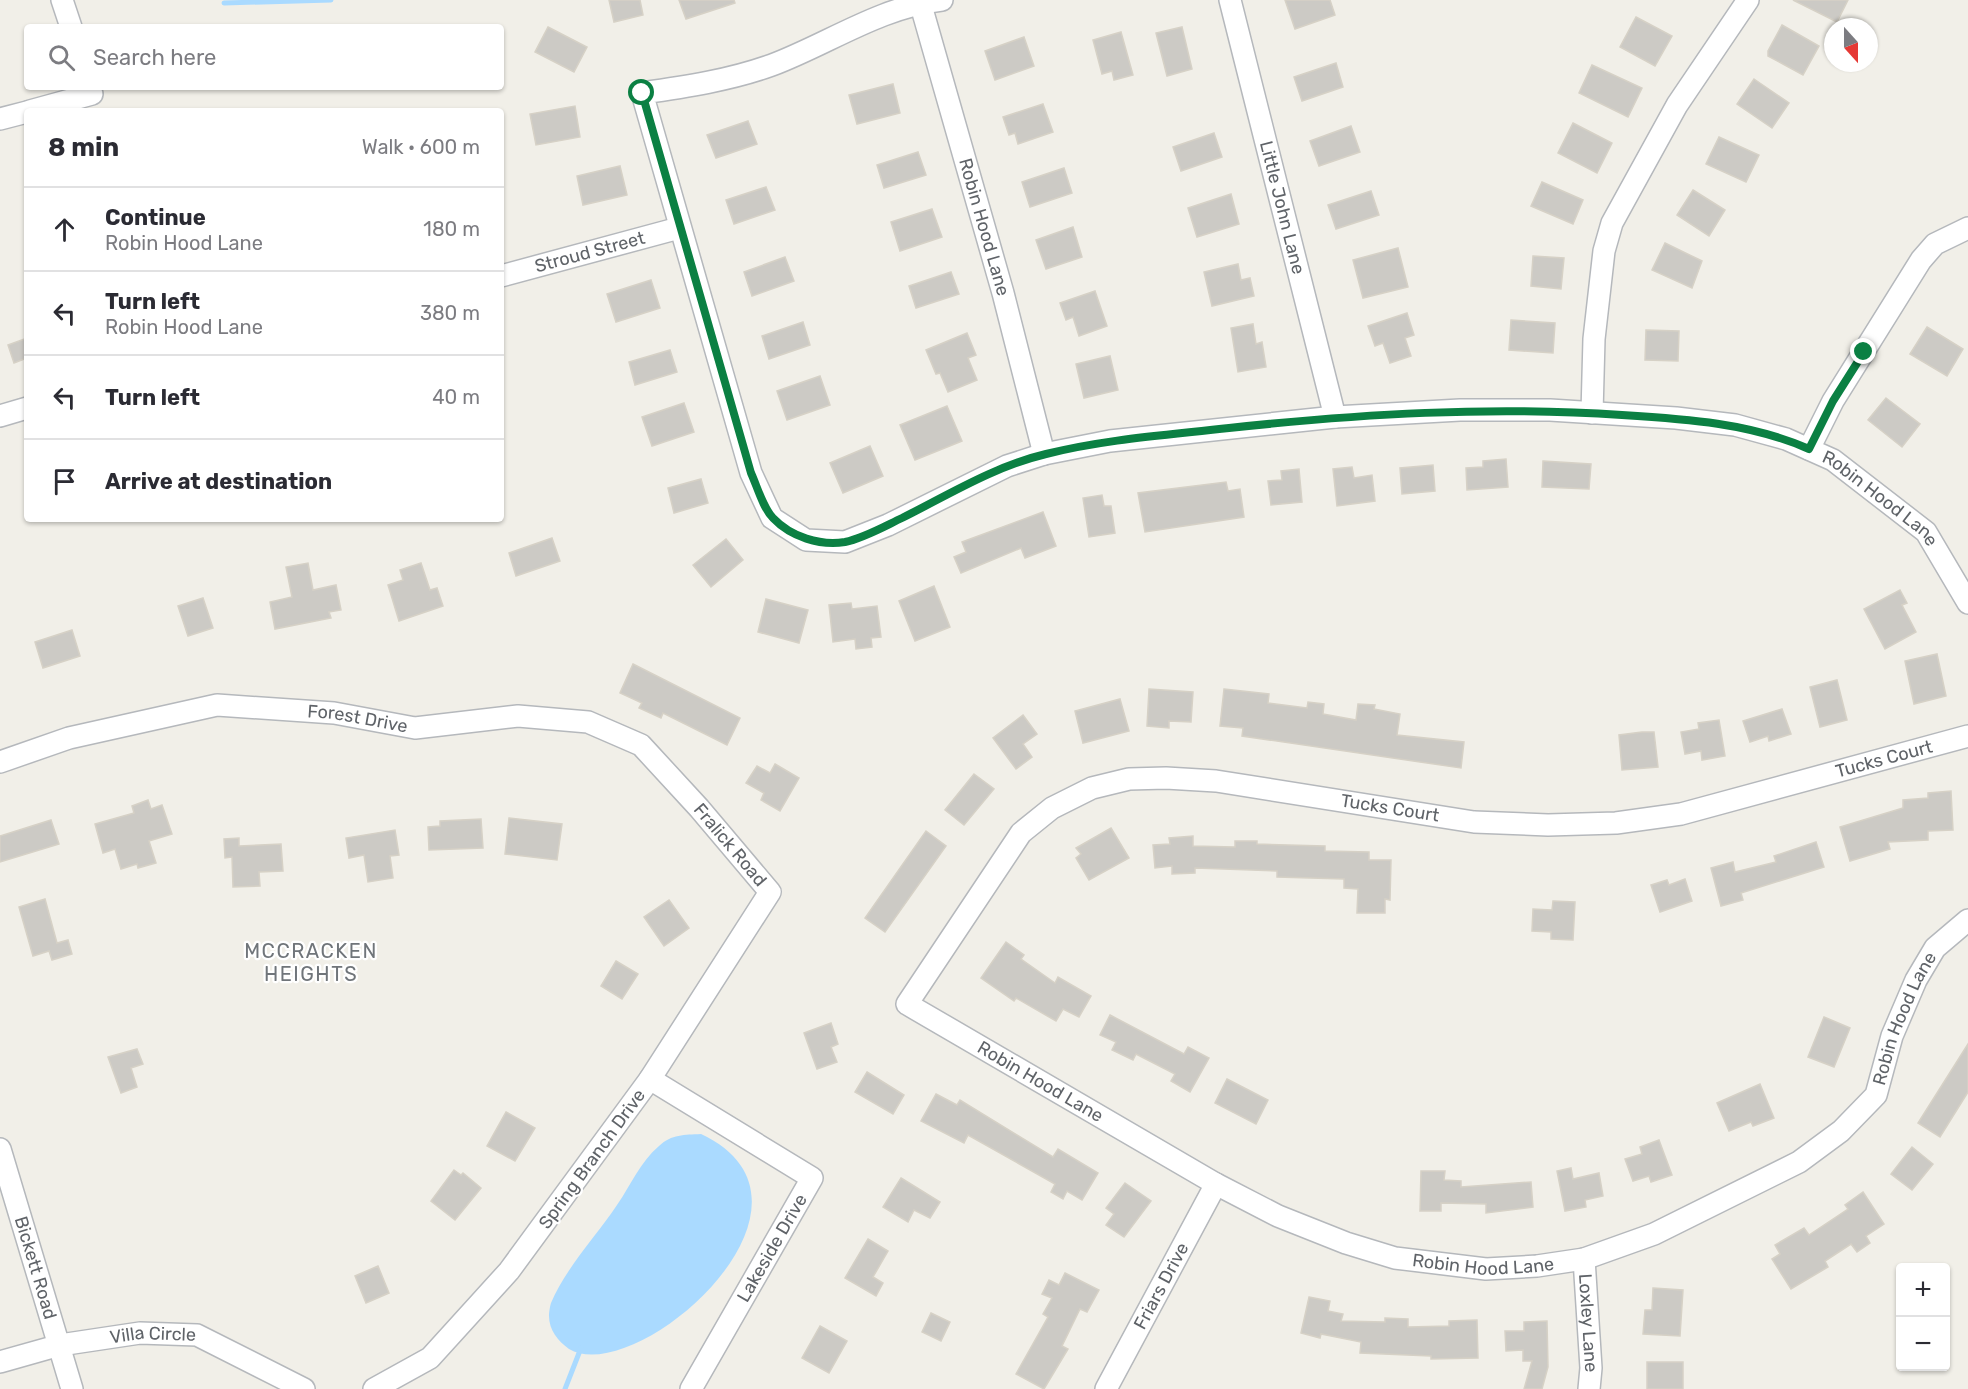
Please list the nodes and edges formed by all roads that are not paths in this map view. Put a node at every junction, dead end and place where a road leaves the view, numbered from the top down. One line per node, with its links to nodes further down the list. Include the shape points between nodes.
1 (62, 0): 6 (street)
2 (942, 0): 5 (street)
3 (1230, 0): 17 (street, Little John Lane)
4 (1748, 0): 15 (street, via 1677,105 1612,223 1604,251 1594,339)
5 (920, 2): 11 (street, Robin Hood Lane, via 771,65 688,87 642,93); 19 (street, Robin Hood Lane, via 1003,293)
6 (70, 24)
7 (93, 97): 8 (street)
8 (42, 108)
9 (24, 112): 10 (street)
10 (0, 119)
11 (679, 228): 13 (street, Stroud Street); 19 (street, Robin Hood Lane, via 751,473 772,518 806,540 845,542 1006,466)
12 (1968, 228): 18 (street, via 1935,244 1921,261 1833,401)
13 (504, 275)
14 (24, 409): 16 (street)
15 (1592, 413): 17 (street, Robin Hood Lane, via 1460,410); 18 (street, Robin Hood Lane, via 1735,425)
16 (0, 416)
17 (1335, 417): 19 (street, Robin Hood Lane, via 1110,441)
18 (1809, 449): 20 (street, Robin Hood Lane, via 1833,460 1926,532)
19 (1044, 454)
20 (1968, 603)
21 (1968, 736): 26 (street, Tucks Court, via 1682,814 1616,823 1474,822 1216,781 1166,777 1129,779 1092,788 1052,808 1021,832)
22 (0, 762): 23 (street, Forest Drive, via 69,738 217,705 334,713 415,728 518,716 588,722 641,745)
23 (692, 800): 24 (street, Fralick Road)
24 (770, 892): 27 (street, Spring Branch Drive)
25 (1968, 920): 30 (street, Robin Hood Lane, via 1935,948 1916,980 1892,1036 1876,1095 1841,1131 1788,1167 1654,1234)
26 (907, 1004): 29 (street, Robin Hood Lane)
27 (650, 1080): 35 (street, Spring Branch Drive, via 509,1271 430,1358); 36 (street, Lakeside Drive, via 812,1178)
28 (0, 1149): 31 (street, Bickett Road)
29 (1216, 1184): 30 (street, Robin Hood Lane, via 1278,1216 1346,1244 1395,1258 1486,1269); 37 (street, Friars Drive)
30 (1584, 1259): 38 (street, Loxley Lane)
31 (60, 1345): 32 (street, Villa Circle); 33 (street, Bickett Road); 34 (street, Villa Circle, via 140,1333 197,1335)
32 (0, 1362)
33 (72, 1389)
34 (304, 1389)
35 (374, 1389)
36 (691, 1389)
37 (1106, 1389)
38 (1589, 1389)

